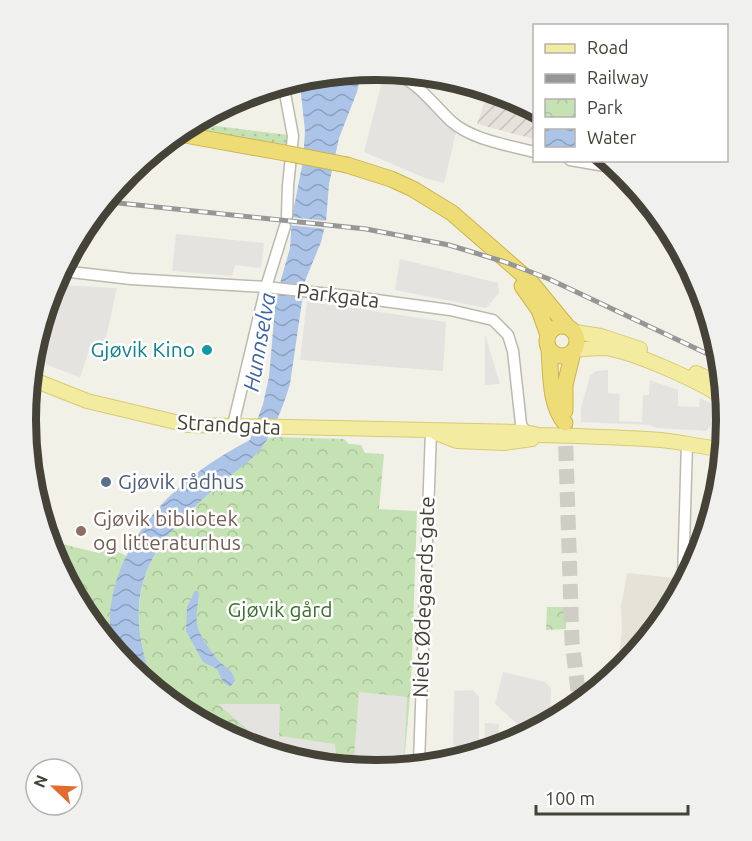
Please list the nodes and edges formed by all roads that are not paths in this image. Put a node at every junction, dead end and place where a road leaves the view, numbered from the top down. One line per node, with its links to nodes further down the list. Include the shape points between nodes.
1 (411, 82): 6 (street, via 453,123 471,133)
2 (285, 93): 11 (street, via 293,136 286,221)
3 (190, 136): 5 (highway)
4 (185, 140): 5 (highway)
5 (215, 142): 9 (highway, bridge, via 347,165 391,179 434,200)
6 (533, 152)
7 (582, 162): 8 (street)
8 (600, 165)
9 (497, 252): 12 (highway, via 530,281); 13 (highway, via 539,310)
10 (70, 273): 11 (street, Parkgata)
11 (266, 287): 18 (street); 20 (street, Parkgata, via 450,310 493,320 508,335 513,351)
12 (571, 329): 13 (highway, via 556,327); 14 (highway, via 578,340); 15 (main road, via 635,347)
13 (549, 342): 14 (highway, via 553,353 563,356); 14 (highway, via 556,406 565,423 565,386)
14 (574, 351): 17 (main road, via 604,348 627,354)
15 (713, 381)
16 (38, 382): 18 (main road, Strandgata, via 87,401 177,424)
17 (715, 393)
18 (239, 426): 19 (main road, Strandgata)
19 (431, 431): 20 (main road, Strandgata); 21 (main road, Strandgata, via 457,441 504,443 531,440); 27 (street, Niels Ødegaards gate)
20 (525, 432): 21 (main road, Strandgata)
21 (539, 435): 23 (main road, Strandgata)
22 (715, 439): 23 (main road, Strandgata)
23 (687, 442): 24 (main road, Strandgata); 25 (street)
24 (715, 448)
25 (684, 559): 26 (street)
26 (684, 565)
27 (419, 758)

